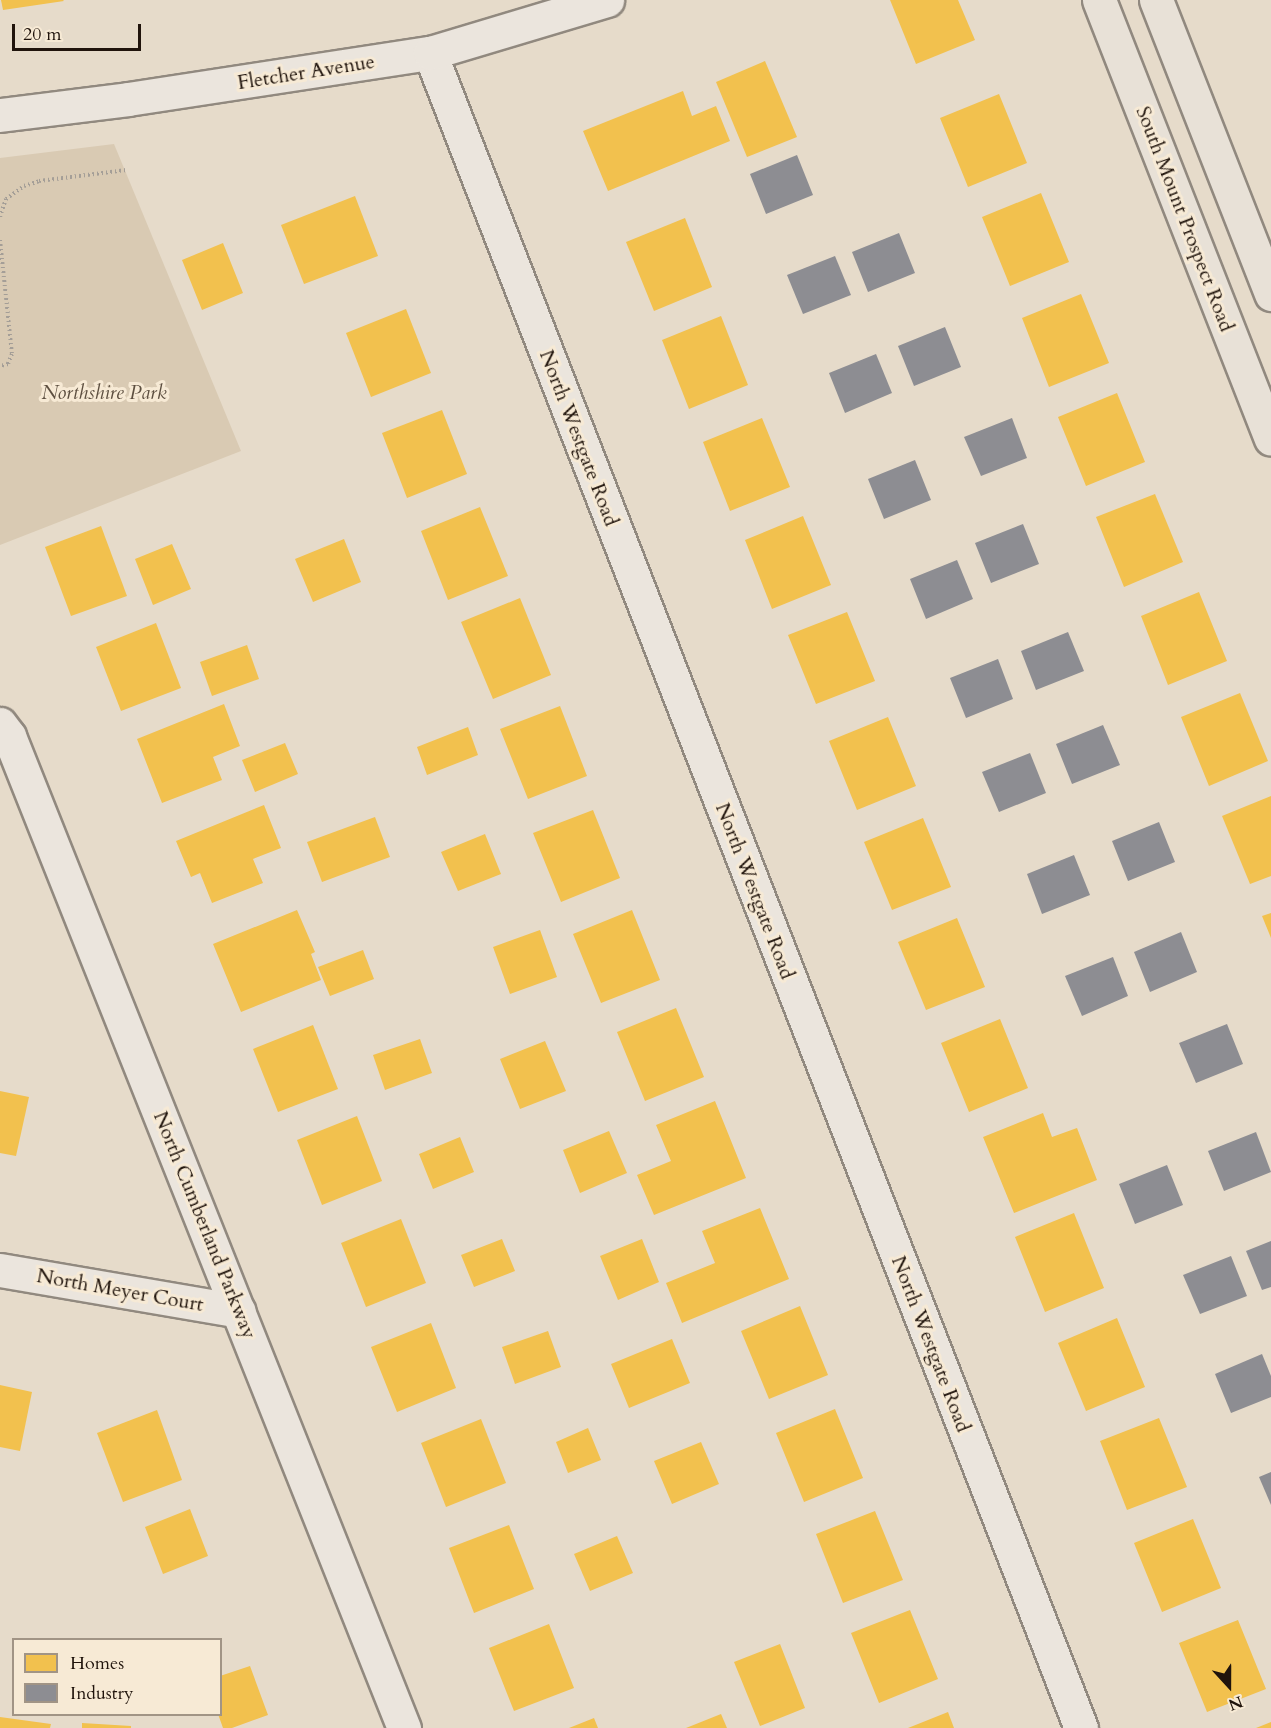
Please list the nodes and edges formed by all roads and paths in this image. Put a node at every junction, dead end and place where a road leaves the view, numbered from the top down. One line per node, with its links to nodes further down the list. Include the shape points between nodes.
1 (607, 0): 4 (street, Fletcher Avenue)
2 (1099, 0): 11 (main road, South Mount Prospect Road)
3 (1156, 0): 9 (main road)
4 (430, 53): 5 (street, Fletcher Avenue); 16 (street, North Westgate Road)
5 (0, 115)
6 (126, 170): 7 (path, via 24,186 6,199)
7 (0, 217)
8 (0, 240): 10 (path, via 12,354 8,364)
9 (1271, 294)
10 (0, 366)
11 (1271, 438)
12 (0, 724): 14 (street, North Cumberland Parkway, via 13,747)
13 (0, 1270): 14 (street, North Meyer Court)
14 (239, 1311): 15 (street, North Cumberland Parkway)
15 (404, 1728)
16 (1081, 1728)

